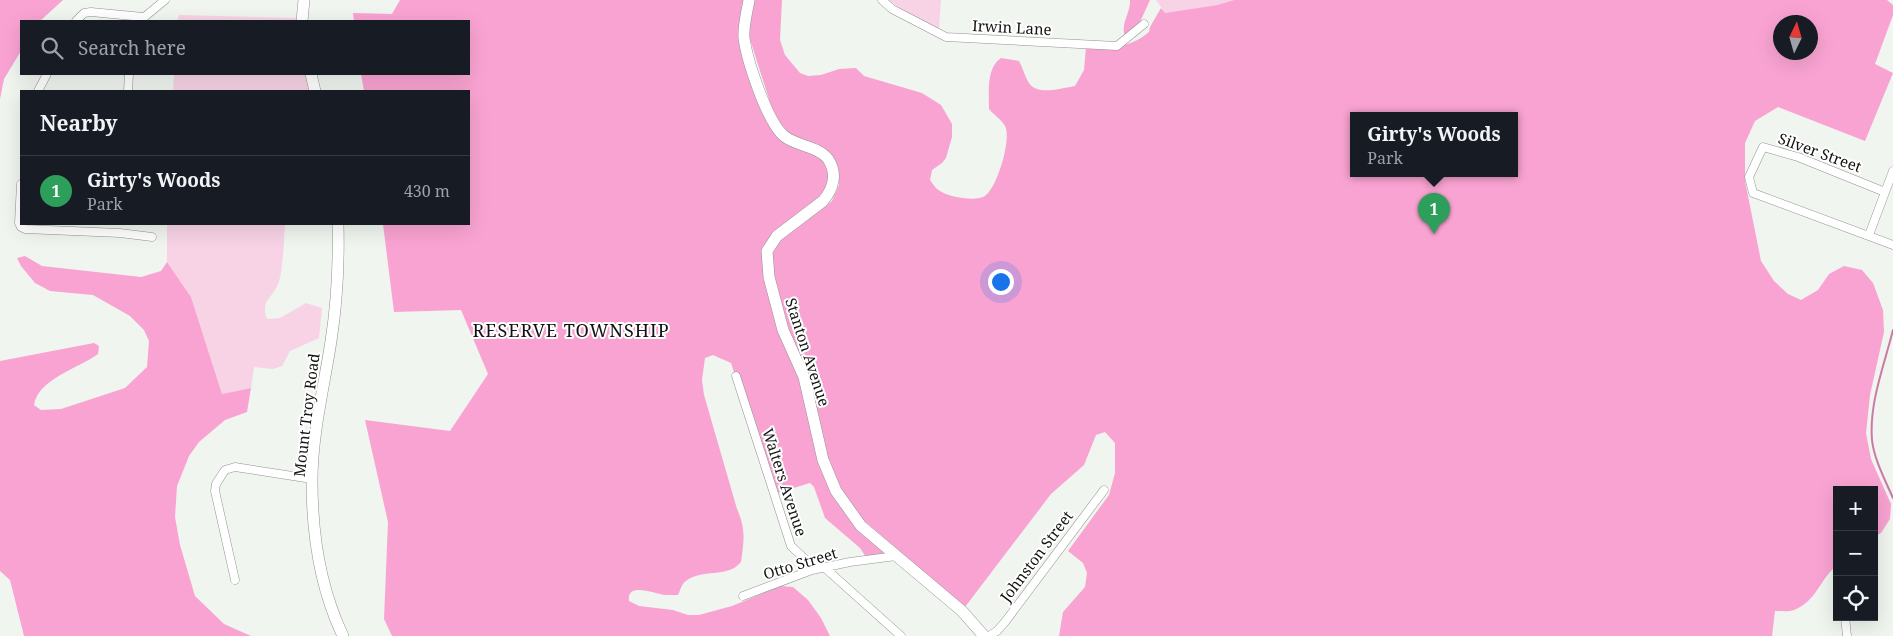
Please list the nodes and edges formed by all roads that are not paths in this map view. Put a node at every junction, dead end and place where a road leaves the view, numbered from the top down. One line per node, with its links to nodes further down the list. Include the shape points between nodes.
1 (165, 0): 5 (street)
2 (304, 0): 7 (street)
3 (750, 0): 27 (street, Stanton Avenue, via 744,38 767,111 789,140 827,159 834,179 823,201 777,236 767,250 768,271 778,311 804,377 828,476 846,508 861,526)
4 (882, 0): 8 (street, Irwin Lane, via 892,9 946,37 1117,46)
5 (142, 19): 6 (street, via 91,12 84,13)
6 (77, 20)
7 (302, 20)
8 (1144, 24)
9 (46, 75): 12 (street)
10 (129, 75): 13 (street)
11 (311, 75): 14 (street)
12 (39, 90)
13 (128, 90)
14 (315, 90)
15 (1893, 171): 16 (street)
16 (1885, 192): 21 (street); 21 (street, Silver Street, via 1798,157 1763,147 1749,177 1753,193)
17 (20, 204): 18 (street)
18 (20, 225)
19 (20, 225): 22 (street, via 25,229)
20 (338, 225): 25 (street, Mount Troy Road, via 338,283)
21 (1869, 236): 23 (street)
22 (152, 237)
23 (1893, 245)
24 (736, 376): 28 (street, Walters Avenue, via 791,546 807,561)
25 (312, 479): 29 (street, via 235,467 225,470 215,491); 32 (street, Mount Troy Road, via 314,532 320,570)
26 (1104, 490): 35 (street, Johnston Street, via 998,631)
27 (896, 556): 28 (street, Otto Street); 34 (street, Stanton Avenue, via 962,611)
28 (825, 568): 30 (street, Otto Street); 33 (street, Walters Avenue)
29 (235, 580)
30 (743, 596)
31 (1845, 621): 36 (street)
32 (343, 636)
33 (901, 636)
34 (984, 636)
35 (989, 636)
36 (1847, 636)

